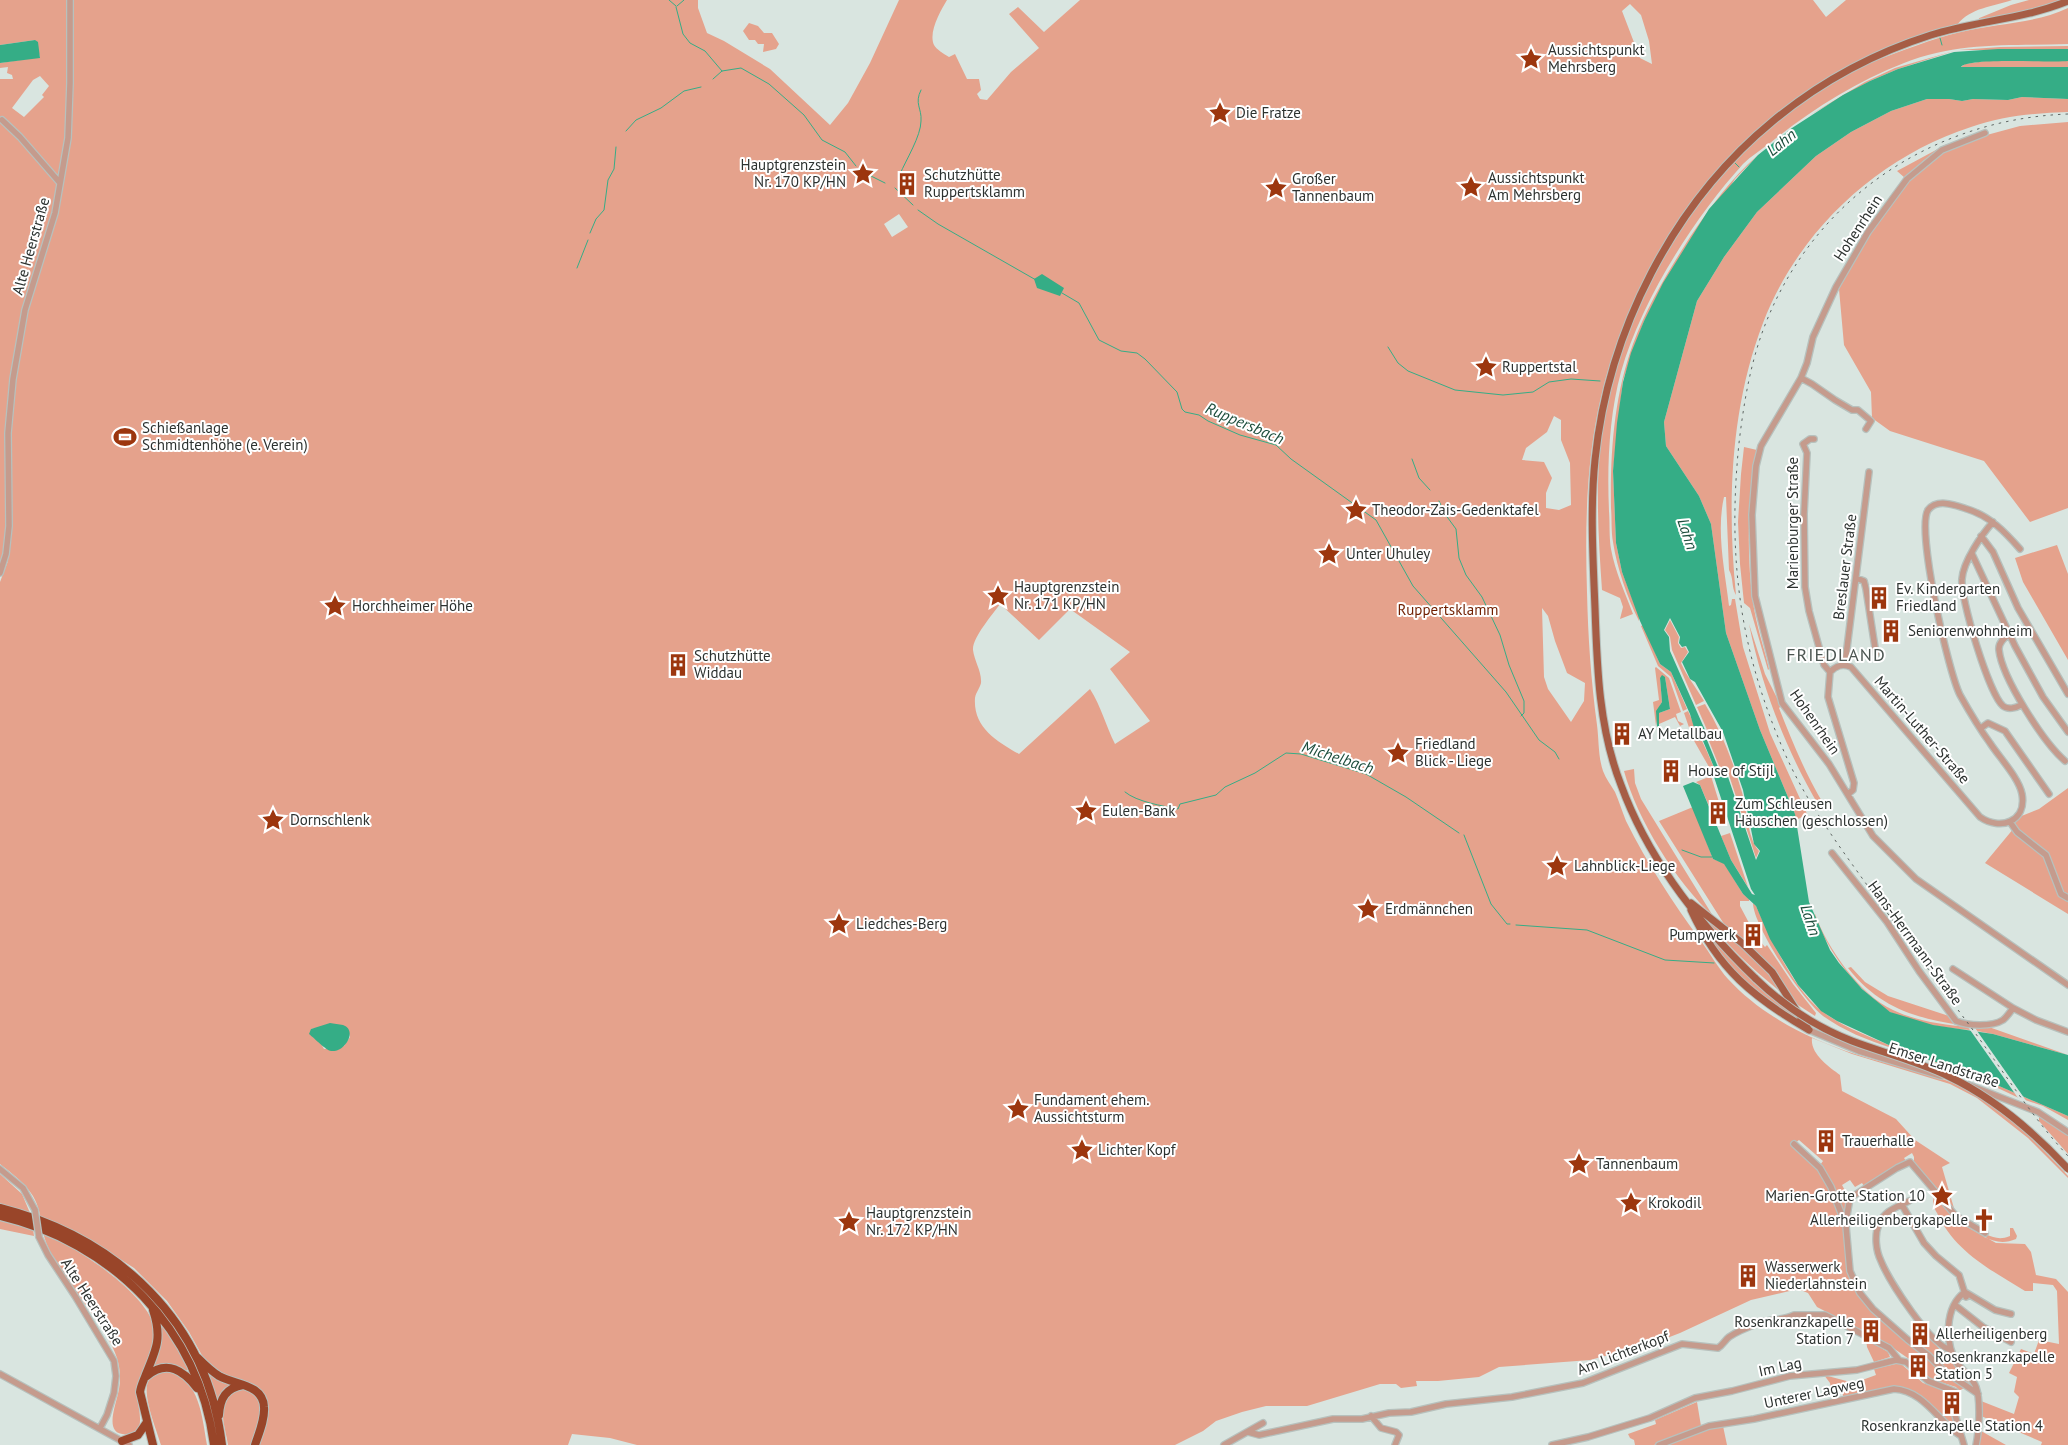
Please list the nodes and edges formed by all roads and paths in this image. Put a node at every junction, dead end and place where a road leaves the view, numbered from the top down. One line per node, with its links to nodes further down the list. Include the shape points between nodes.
1 (70, 0): 5 (street, Alte Heerstraße, via 70,105)
2 (2068, 2): 29 (main road, via 1906,44 1848,71 1798,102 1752,139 1712,183 1672,239 1632,312 1608,384 1594,460 1593,563 1598,675 1604,724 1621,787 1650,846)
3 (2, 120): 5 (street)
4 (1985, 133): 6 (street, Hohenrhein, via 1934,155 1896,193 1868,232 1836,288 1813,337)
5 (60, 183): 14 (street, Alte Heerstraße, via 55,213 26,310 13,379 8,434 9,526)
6 (1800, 378): 7 (street, via 1852,410 1858,410 1870,421); 25 (street, Hohenrhein, via 1767,433 1756,466 1752,515 1755,596 1782,703)
7 (1866, 429)
8 (1814, 439): 19 (street, Marienburger Straße, via 1803,444 1807,453 1805,587 1824,665)
9 (1869, 472): 15 (street, Breslauer Straße)
10 (1993, 522): 11 (street); 12 (street); 22 (street, via 1976,512 1947,503 1929,509 1926,517 1939,627 1957,687)
11 (1981, 536): 13 (street); 20 (street, via 1993,552 2018,608)
12 (2020, 549)
13 (1972, 554): 16 (street); 21 (street, via 1963,571 1963,588 1989,680 2003,706)
14 (0, 573)
15 (1856, 578): 17 (street, via 1864,581); 18 (street, Breslauer Straße)
16 (2009, 634): 21 (street, via 1999,650); 23 (street, via 2043,698)
17 (1876, 654)
18 (1845, 664): 19 (street); 27 (street, Martin-Luther-Straße, via 1851,666 1980,817 1988,823)
19 (1830, 672): 25 (street, via 1828,697 1854,784)
20 (2068, 694)
21 (2021, 705): 24 (street)
22 (1981, 728): 26 (street, via 1988,723 2005,731); 27 (street, via 2022,793 2019,811)
23 (2068, 732)
24 (2065, 761)
25 (1848, 794): 32 (street, Hohenrhein, via 1874,836 1916,879)
26 (2049, 794)
27 (2010, 822): 30 (street, via 2017,832 2046,855 2062,894)
28 (1832, 853): 33 (street, Hans-Herrmann-Straße, via 1887,922 1956,1021 1977,1026 1997,1022 2004,1020)
29 (1685, 898): 34 (main road, via 1742,943 1772,972); 34 (main road, via 1699,928 1731,971 1764,1002); 39 (main road, bridge, via 1756,979 1787,1005 1850,1040 1934,1070 1974,1090 2022,1124)
30 (2068, 898)
31 (1953, 969): 33 (street, Hans-Herrmann-Straße)
32 (2068, 985)
33 (2013, 1008): 35 (street, Hans-Herrmann-Straße)
34 (1809, 1030): 36 (street, Emser Landstraße, via 1859,1051 1995,1094 2038,1112)
35 (2068, 1032)
36 (2068, 1132)
37 (1794, 1144): 44 (street, via 1821,1168)
38 (0, 1169): 63 (street, Alte Heerstraße, bridge, via 23,1188 35,1210 39,1237 48,1255 114,1360 114,1393)
39 (2068, 1169)
40 (1908, 1201): 41 (street)
41 (1902, 1204): 46 (street, via 1924,1243 1959,1275); 51 (street, via 1886,1213 1878,1226 1881,1262 1915,1316 1940,1346)
42 (0, 1208): 52 (highway, via 57,1226 114,1259 161,1303)
43 (0, 1216): 48 (highway, via 44,1229 85,1249 117,1272)
44 (1846, 1226): 45 (street, via 1850,1197 1910,1162 1956,1216); 58 (street, via 1851,1273 1865,1300 1943,1370)
45 (1985, 1233)
46 (1966, 1294): 47 (street, via 1960,1296); 49 (street)
47 (1955, 1305): 50 (street, via 1983,1327); 51 (street, via 1949,1327)
48 (152, 1306): 55 (highway, via 158,1326 158,1341); 57 (highway, via 183,1351)
49 (2011, 1314)
50 (2011, 1342)
51 (1951, 1350): 58 (street)
52 (195, 1355): 56 (highway, via 219,1376); 62 (highway)
53 (1899, 1360): 59 (street, Am Lichterkopf, via 1889,1349 1824,1315 1794,1315 1742,1329 1718,1348 1682,1344 1583,1383 1512,1397); 65 (street, via 1908,1363 1928,1381 1956,1392 1955,1416); 73 (street, Im Lag, via 1856,1370 1790,1376 1695,1398 1650,1418)
54 (0, 1374): 63 (street)
55 (145, 1377): 57 (highway, via 158,1368 174,1368 189,1378); 60 (highway, via 140,1396)
56 (244, 1385): 62 (highway, via 231,1389 222,1398); 70 (highway, via 258,1393 264,1405)
57 (202, 1394): 68 (highway)
58 (1978, 1394): 76 (street)
59 (1371, 1416): 64 (street, Am Lichterkopf, via 1353,1420 1333,1419 1259,1435); 72 (street, via 1381,1428 1399,1435)
60 (147, 1422): 66 (highway, via 138,1435); 67 (highway)
61 (1263, 1423): 64 (street, Am Lichterkopf)
62 (219, 1425): 69 (highway)
63 (100, 1428): 66 (street)
64 (1248, 1432): 71 (street, Am Lichterkopf)
65 (1962, 1436): 74 (street, Unterer Lagweg, via 1920,1399 1894,1389 1709,1426); 75 (street)
66 (126, 1443)
67 (153, 1445)
68 (214, 1445)
69 (222, 1445)
70 (255, 1445)
71 (1224, 1445)
72 (1395, 1445)
73 (1552, 1445)
74 (1659, 1445)
75 (1964, 1445)
76 (1976, 1445)

